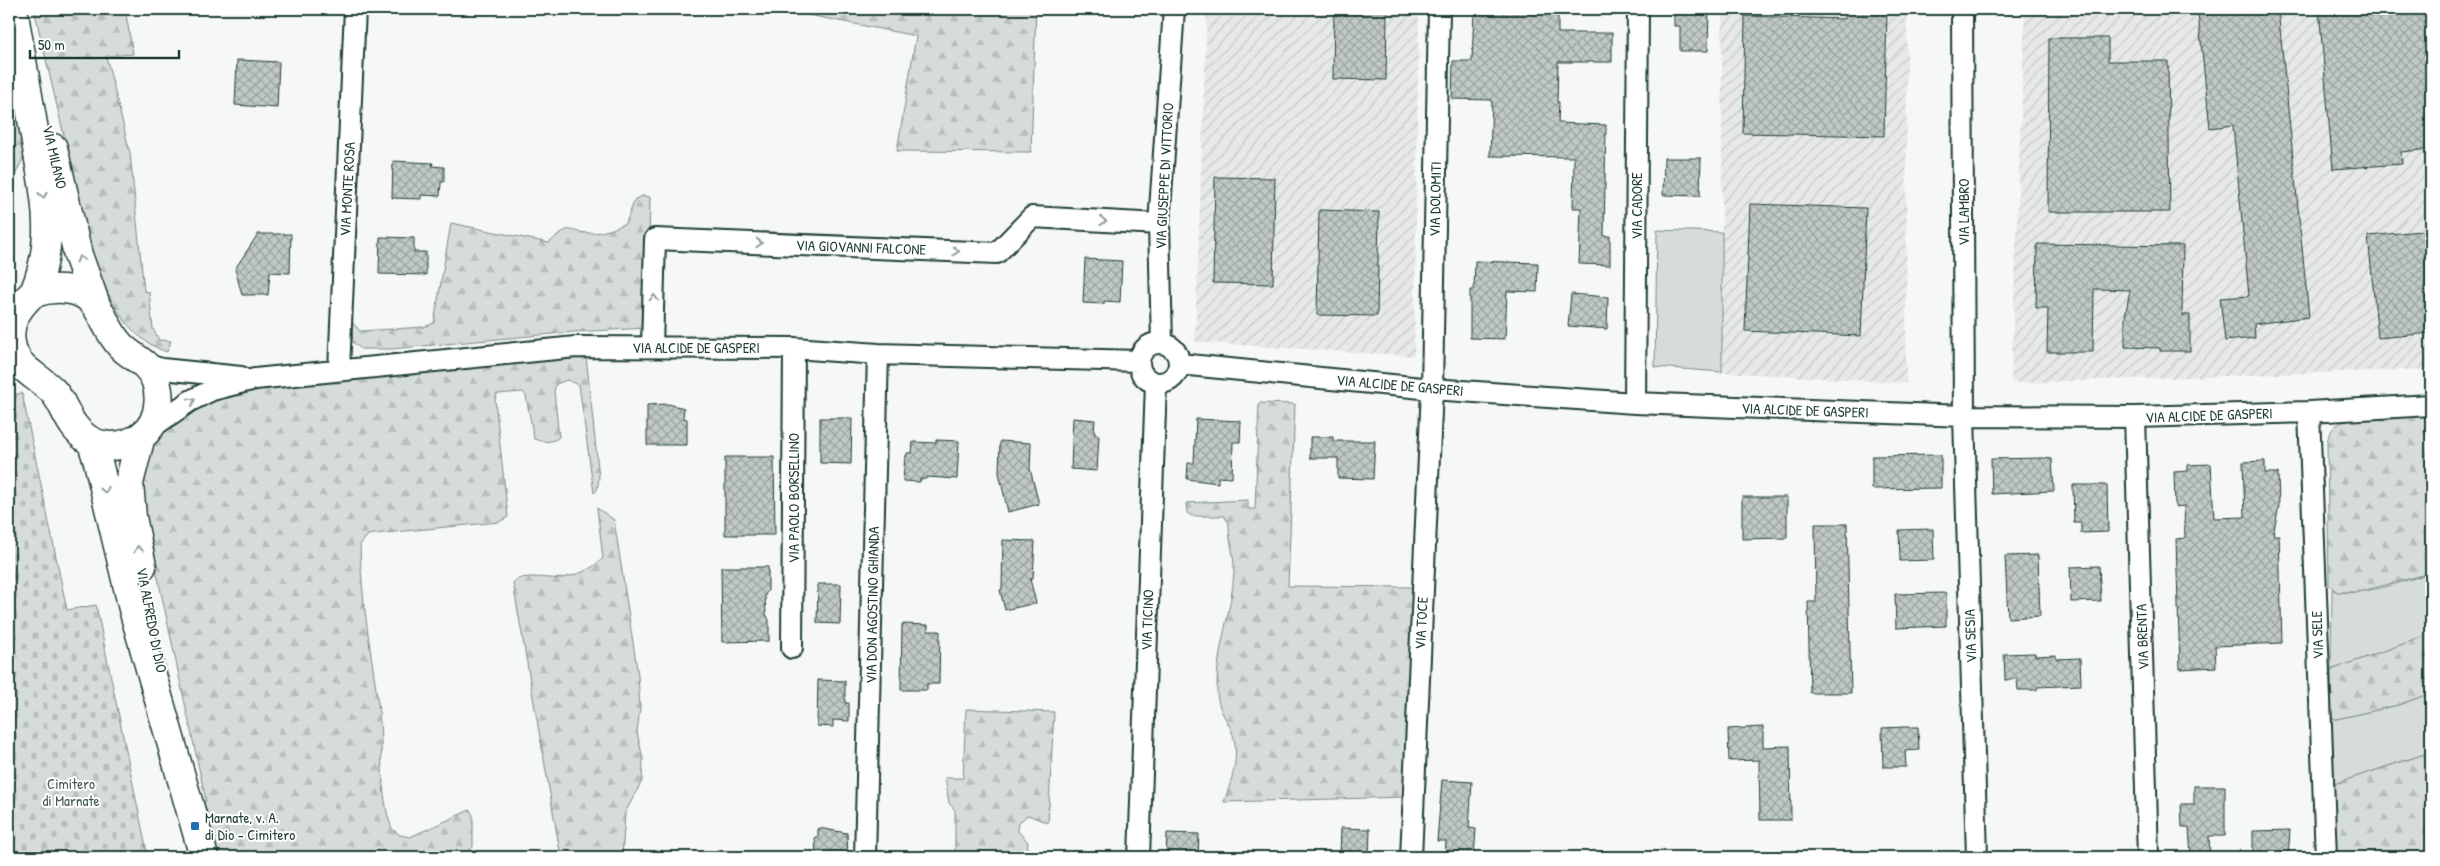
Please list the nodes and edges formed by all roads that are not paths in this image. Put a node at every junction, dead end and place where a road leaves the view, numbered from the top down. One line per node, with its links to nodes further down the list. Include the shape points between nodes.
1 (14, 9): 8 (main road, VIA MILANO, one-way to 8, via 46,215 44,259); 9 (main road, VIA MILANO, one-way to 1, via 78,255 40,90)
2 (355, 9): 18 (street, VIA MONTE ROSA)
3 (1174, 9): 7 (street, VIA GIUSEPPE DI VITTORIO)
4 (1439, 9): 21 (street, VIA DOLOMITI)
5 (1638, 9): 22 (street, VIA CADORE)
6 (1962, 9): 25 (street, VIA LAMBRO)
7 (1159, 224): 10 (street, VIA GIUSEPPE DI VITTORIO); 11 (street, VIA GIOVANNI FALCONE, one-way to 7, via 655,239 997,253 1032,217)
8 (21, 305): 9 (main road, via 48,288 63,288 76,292); 17 (main road, VIA MILANO, via 11,320 11,344)
9 (96, 306): 15 (main road, VIA MILANO, via 122,348)
10 (1162, 343): 14 (street, via 1149,345); 16 (street, via 1177,352)
11 (652, 347): 12 (street, VIA ALCIDE DE GASPERI); 18 (street, VIA ALCIDE DE GASPERI, via 576,347)
12 (794, 348): 13 (street, VIA ALCIDE DE GASPERI); 29 (street, VIA PAOLO BORSELLINO)
13 (878, 354): 14 (street, VIA ALCIDE DE GASPERI); 32 (street, VIA DON AGOSTINO GHIANDA)
14 (1139, 361): 20 (street, via 1145,377)
15 (144, 364): 19 (street, VIA ALCIDE DE GASPERI, via 162,369); 27 (main road, VIA ALFREDO DI DIO, via 154,375 158,396 158,409)
16 (1179, 364): 20 (street, via 1174,377); 21 (street, VIA ALCIDE DE GASPERI)
17 (18, 370): 28 (main road, VIA MILANO, via 53,391 73,425)
18 (339, 370): 19 (street, VIA ALCIDE DE GASPERI)
19 (255, 378): 27 (street, VIA ALCIDE DE GASPERI, one-way to 19, via 190,401 212,390)
20 (1156, 383): 33 (street, VIA TICINO)
21 (1432, 389): 22 (street, VIA ALCIDE DE GASPERI); 34 (street, VIA TOCE)
22 (1635, 403): 25 (street, VIA ALCIDE DE GASPERI)
23 (2431, 405): 24 (street, VIA ALCIDE DE GASPERI)
24 (2309, 412): 26 (street, VIA ALCIDE DE GASPERI); 37 (street, VIA SELE)
25 (1964, 416): 26 (street, VIA ALCIDE DE GASPERI); 35 (street, VIA SESIA)
26 (2135, 417): 36 (street, VIA BRENTA)
27 (146, 432): 28 (main road, via 125,446); 30 (main road, VIA ALFREDO DI DIO, one-way to 27, via 132,517 129,484)
28 (92, 443): 30 (main road, VIA ALFREDO DI DIO, one-way to 30, via 134,609)
29 (792, 648)
30 (189, 803): 31 (main road, VIA ALFREDO DI DIO)
31 (204, 857)
32 (865, 857)
33 (1139, 857)
34 (1411, 857)
35 (1977, 857)
36 (2148, 857)
37 (2326, 857)

